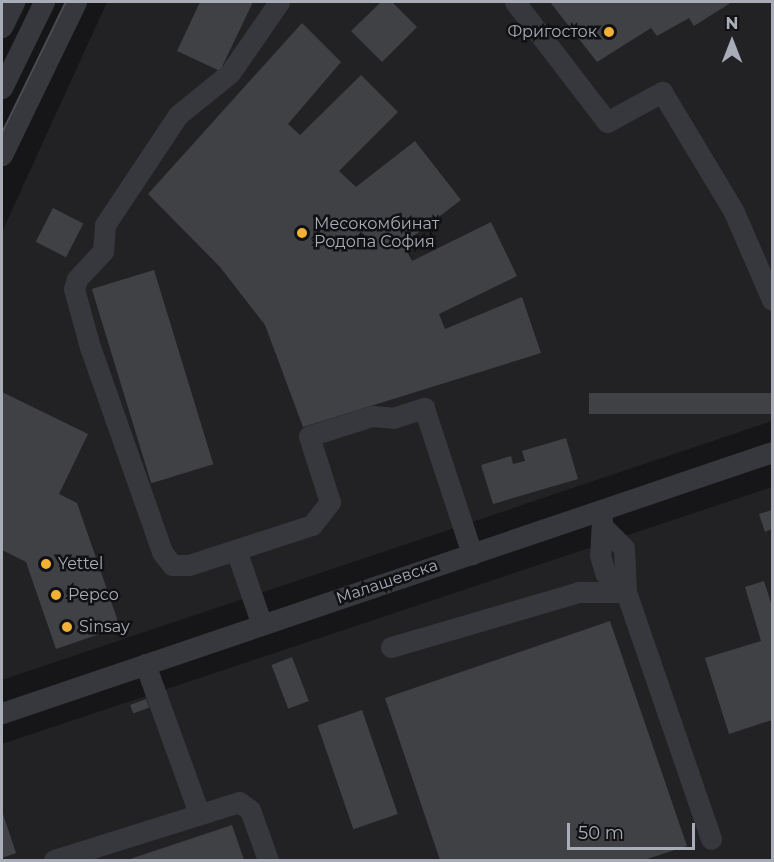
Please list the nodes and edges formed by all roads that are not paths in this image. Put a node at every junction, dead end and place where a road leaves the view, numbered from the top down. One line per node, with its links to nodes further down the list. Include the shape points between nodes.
1 (44, 2): 5 (street)
2 (76, 2): 6 (street)
3 (279, 2): 10 (street, via 230,73 178,115 105,225 103,251 76,279 74,288 90,347 166,560 180,567)
4 (514, 2): 7 (street, via 607,122 662,92 734,212)
5 (2, 88)
6 (2, 155)
7 (772, 300)
8 (772, 452): 9 (street, Малашевска)
9 (602, 519): 11 (street, Малашевска); 12 (street, via 600,555 605,573)
10 (236, 550): 11 (street, via 312,525 323,515 330,502 309,436 372,416 393,418 424,408); 13 (street)
11 (472, 554): 13 (street, Малашевска)
12 (626, 592): 14 (street, via 579,592); 18 (street)
13 (262, 625): 15 (street, Малашевска)
14 (392, 647)
15 (145, 664): 16 (street, Малашевска); 17 (street)
16 (2, 713)
17 (199, 813): 19 (street); 20 (street, via 244,803)
18 (711, 839)
19 (54, 861)
20 (268, 861)

